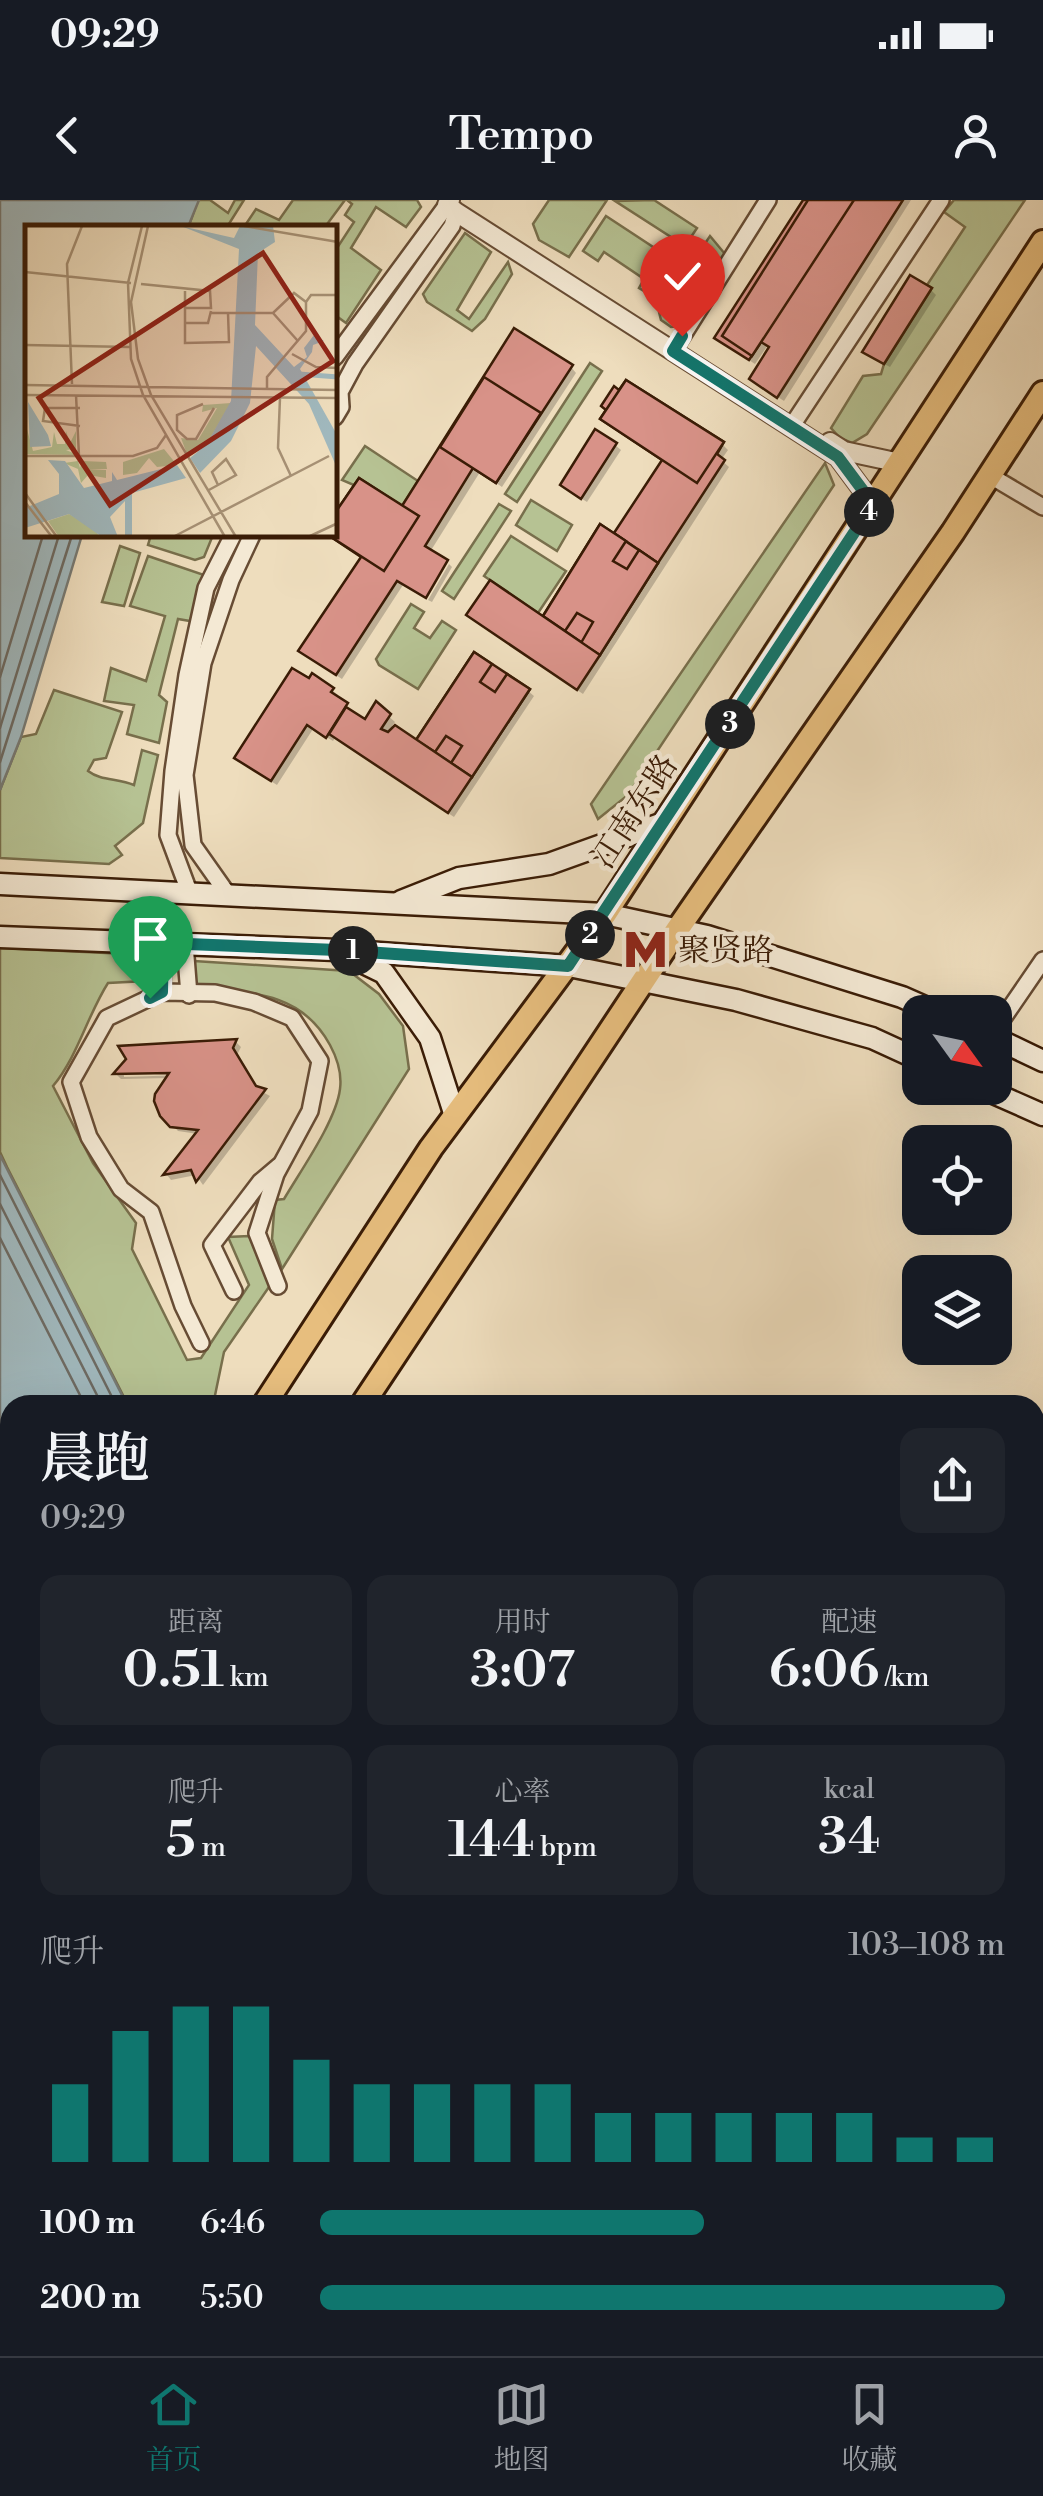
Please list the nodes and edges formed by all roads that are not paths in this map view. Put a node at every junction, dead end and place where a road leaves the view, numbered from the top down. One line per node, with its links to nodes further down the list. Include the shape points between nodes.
1 (768, 200): 5 (street)
2 (941, 200): 9 (street)
3 (456, 204): 5 (street); 6 (street); 8 (street, via 452,226 355,364)
4 (1043, 242): 10 (main road, 江南东路)
5 (675, 348): 9 (street)
6 (338, 353)
7 (1043, 394): 11 (main road)
8 (338, 412)
9 (793, 423): 10 (street, via 844,451); 12 (street, via 838,457)
10 (900, 462): 12 (main road, 江南东路)
11 (989, 476): 13 (street); 22 (main road)
12 (873, 504): 16 (main road, 江南东路)
13 (1043, 506)
14 (231, 538): 18 (street, via 206,588 172,772 168,835)
15 (251, 538): 19 (street, via 204,662 184,774 192,845)
16 (666, 822): 20 (main road, via 549,864 459,878); 21 (main road, 江南东路)
17 (0, 884): 18 (main road)
18 (180, 893): 19 (main road)
19 (229, 896): 20 (main road)
20 (392, 904): 21 (main road)
21 (606, 914): 22 (main road); 27 (main road, 江南东路)
22 (677, 930): 28 (main road); 31 (main road)
23 (0, 937): 24 (main road)
24 (174, 943): 25 (main road); 29 (street); 30 (street)
25 (337, 950): 27 (main road); 38 (main road, via 384,974 430,1038)
26 (1043, 960): 32 (street)
27 (568, 966): 28 (main road); 38 (main road, 江南东路)
28 (644, 982): 34 (main road, via 770,1009); 44 (main road)
29 (162, 992): 30 (street); 42 (street, via 107,1018 71,1082 89,1137 121,1189 150,1212)
30 (189, 995): 39 (street, via 215,992 292,1018 320,1061 310,1112)
31 (902, 998)
32 (1012, 1005)
33 (1012, 1046): 35 (main road)
34 (902, 1052)
35 (1043, 1061)
36 (1012, 1101): 37 (main road)
37 (1043, 1115)
38 (454, 1116): 43 (main road, 江南东路)
39 (282, 1163): 40 (street, via 257,1234); 41 (street, via 212,1245)
40 (278, 1286)
41 (234, 1291)
42 (200, 1342)
43 (271, 1395)
44 (369, 1395)

